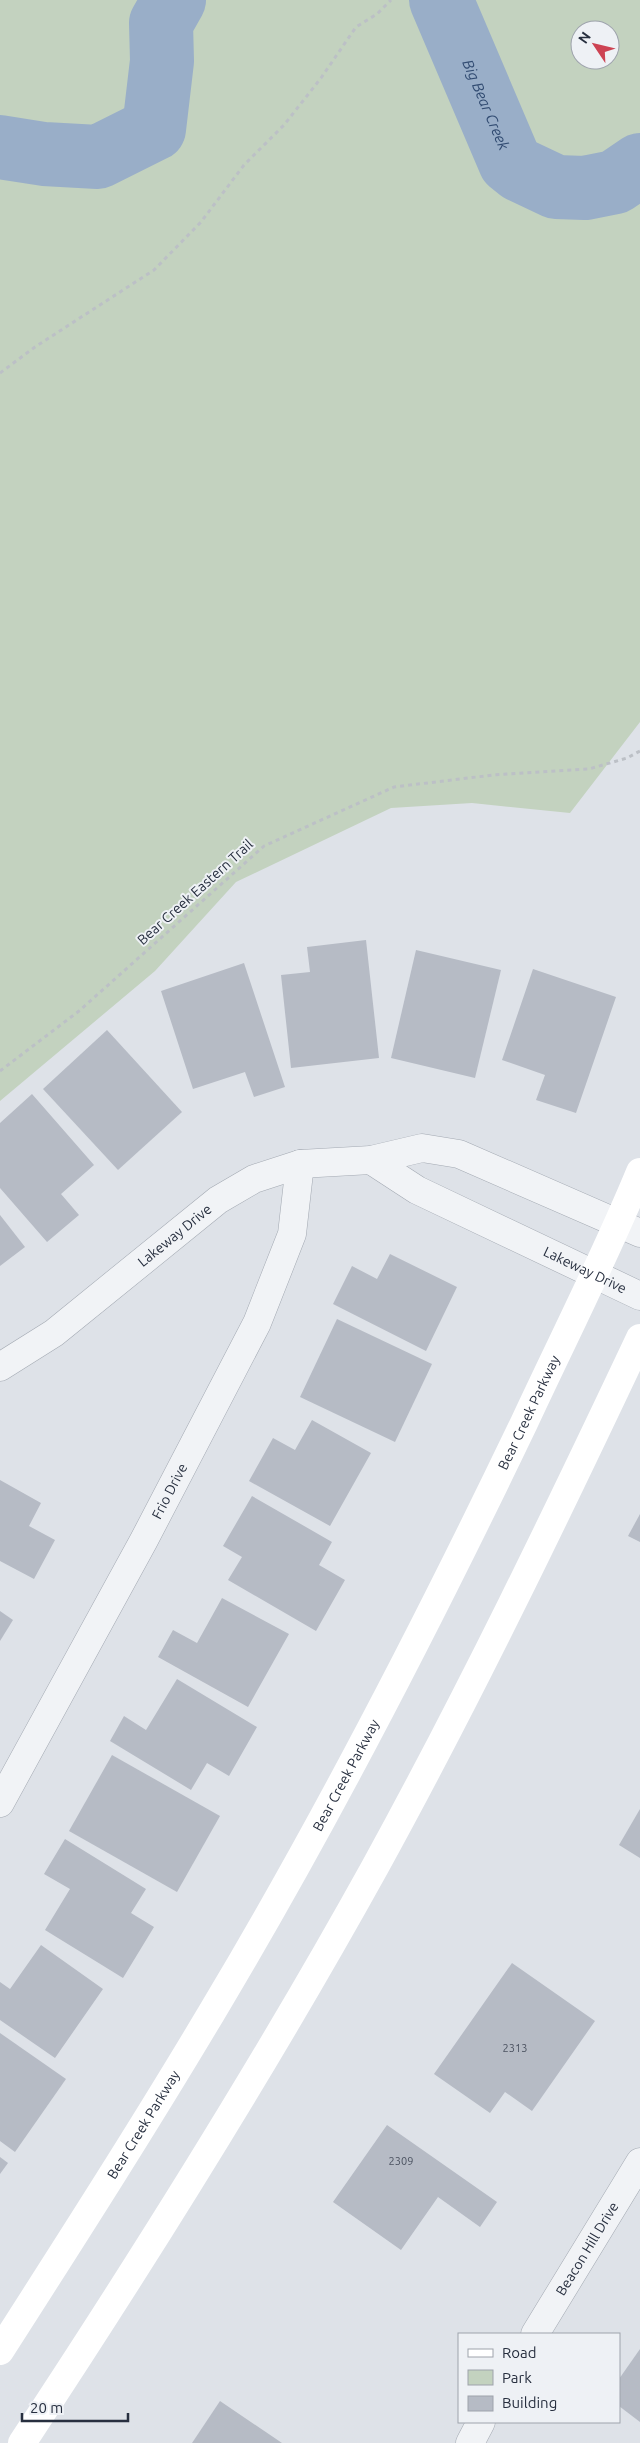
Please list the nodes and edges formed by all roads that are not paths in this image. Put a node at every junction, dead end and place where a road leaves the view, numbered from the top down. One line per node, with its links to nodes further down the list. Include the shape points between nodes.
1 (371, 1160): 2 (street, Lakeway Drive); 4 (street, Lakeway Drive, via 422,1148 459,1154); 5 (street, Lakeway Drive, via 417,1190)
2 (300, 1164): 8 (street, Lakeway Drive, via 254,1178 218,1200 54,1333); 9 (street, Frio Drive, via 292,1234 257,1323 144,1540)
3 (640, 1172): 4 (main road, Bear Creek Parkway)
4 (629, 1228): 5 (main road, Bear Creek Parkway)
5 (594, 1276): 6 (street, Lakeway Drive); 12 (main road, Bear Creek Parkway, via 386,1700 314,1834 215,2007)
6 (640, 1296)
7 (640, 1338): 14 (main road, via 551,1525 375,1867 275,2042)
8 (0, 1367)
9 (0, 1803)
10 (640, 2162): 11 (street, Beacon Hill Drive)
11 (536, 2333)
12 (0, 2351)
13 (480, 2423): 15 (street)
14 (22, 2443)
15 (470, 2443)

